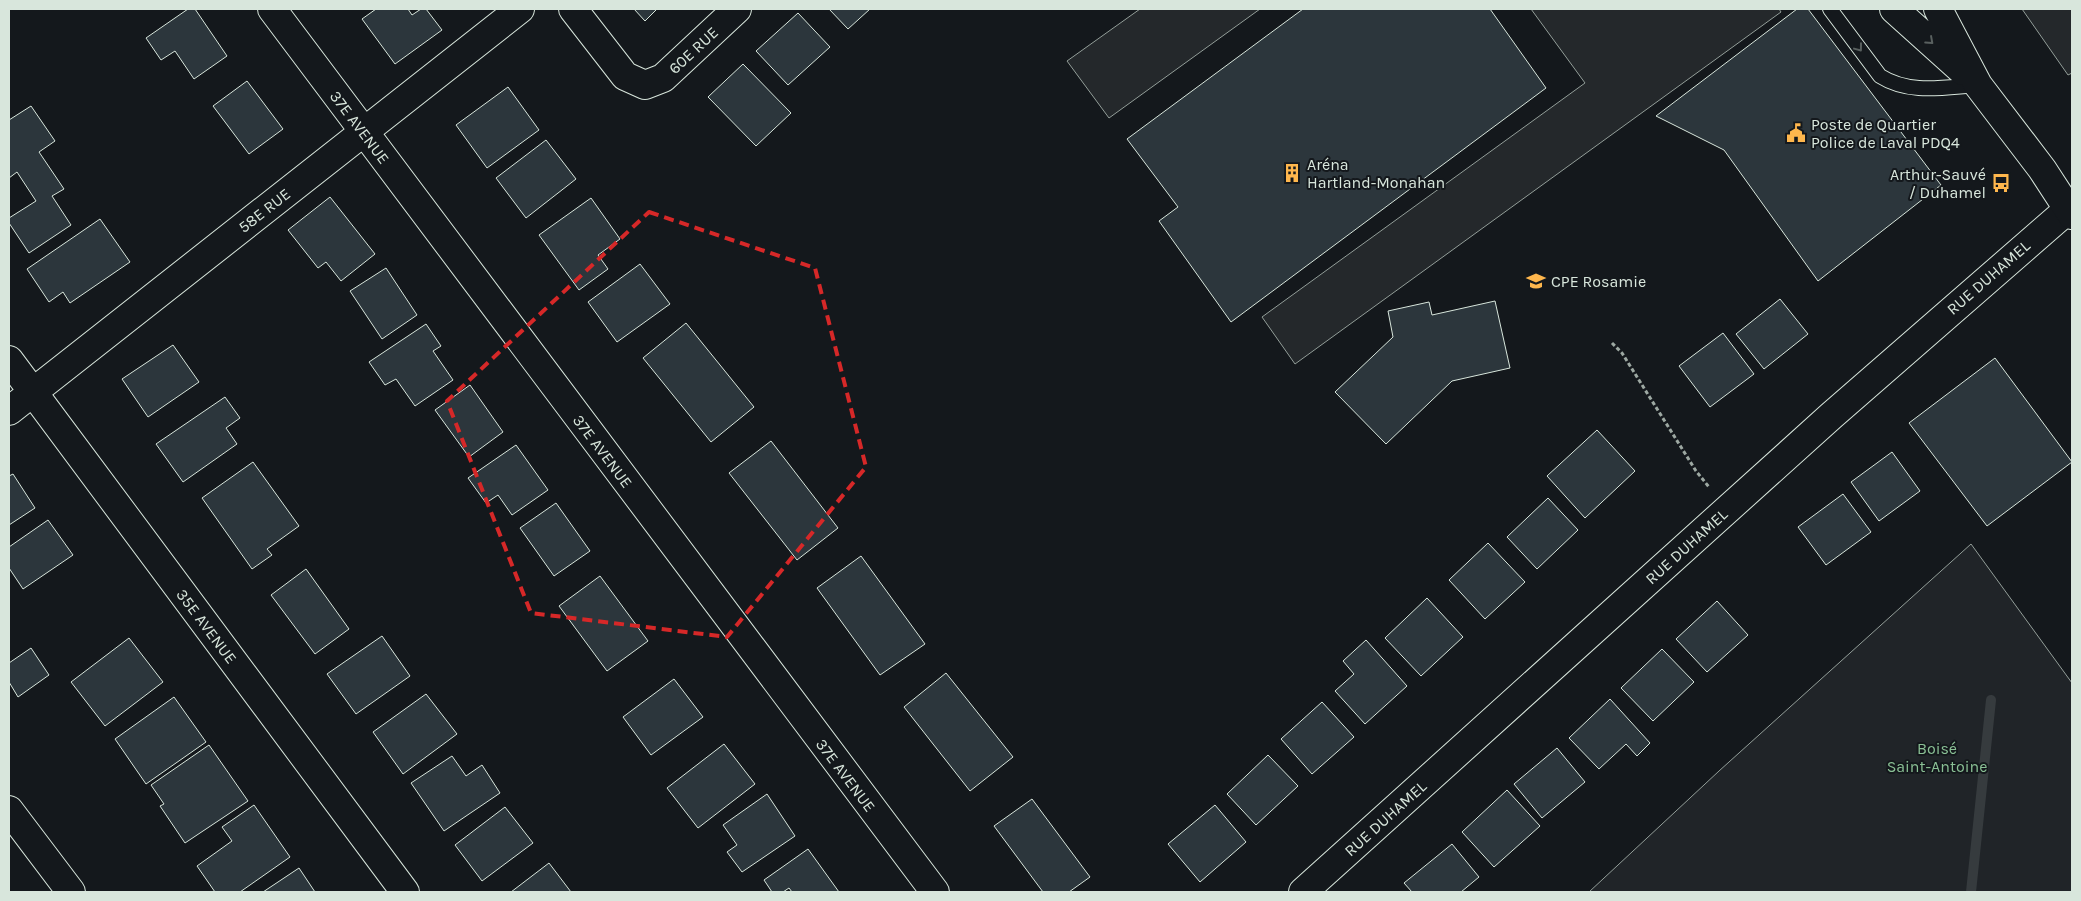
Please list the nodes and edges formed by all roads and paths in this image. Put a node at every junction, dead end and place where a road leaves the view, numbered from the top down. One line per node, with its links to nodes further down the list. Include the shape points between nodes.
1 (272, 9): 9 (street, 37E AVENUE)
2 (520, 9): 9 (street, 58E RUE)
3 (573, 9): 4 (street, 60E RUE, via 625,76 645,85 663,78)
4 (737, 9)
5 (1830, 9): 8 (lane, one-way to 8, via 1880,76 1889,82 1919,88)
6 (1894, 9): 8 (street, one-way to 8)
7 (1938, 9): 8 (street)
8 (1978, 85): 10 (street)
9 (363, 132): 13 (street, 58E RUE); 19 (street, 37E AVENUE)
10 (2071, 210): 20 (street, RUE DUHAMEL, via 1838,410)
11 (1612, 343): 15 (path, via 1622,352 1696,472)
12 (9, 360): 13 (street, 35E AVENUE)
13 (33, 392): 14 (street, 58E RUE); 18 (street, 35E AVENUE)
14 (9, 412)
15 (1714, 493)
16 (9, 810): 17 (street)
17 (71, 892)
18 (405, 892)
19 (935, 892)
20 (1304, 892)

